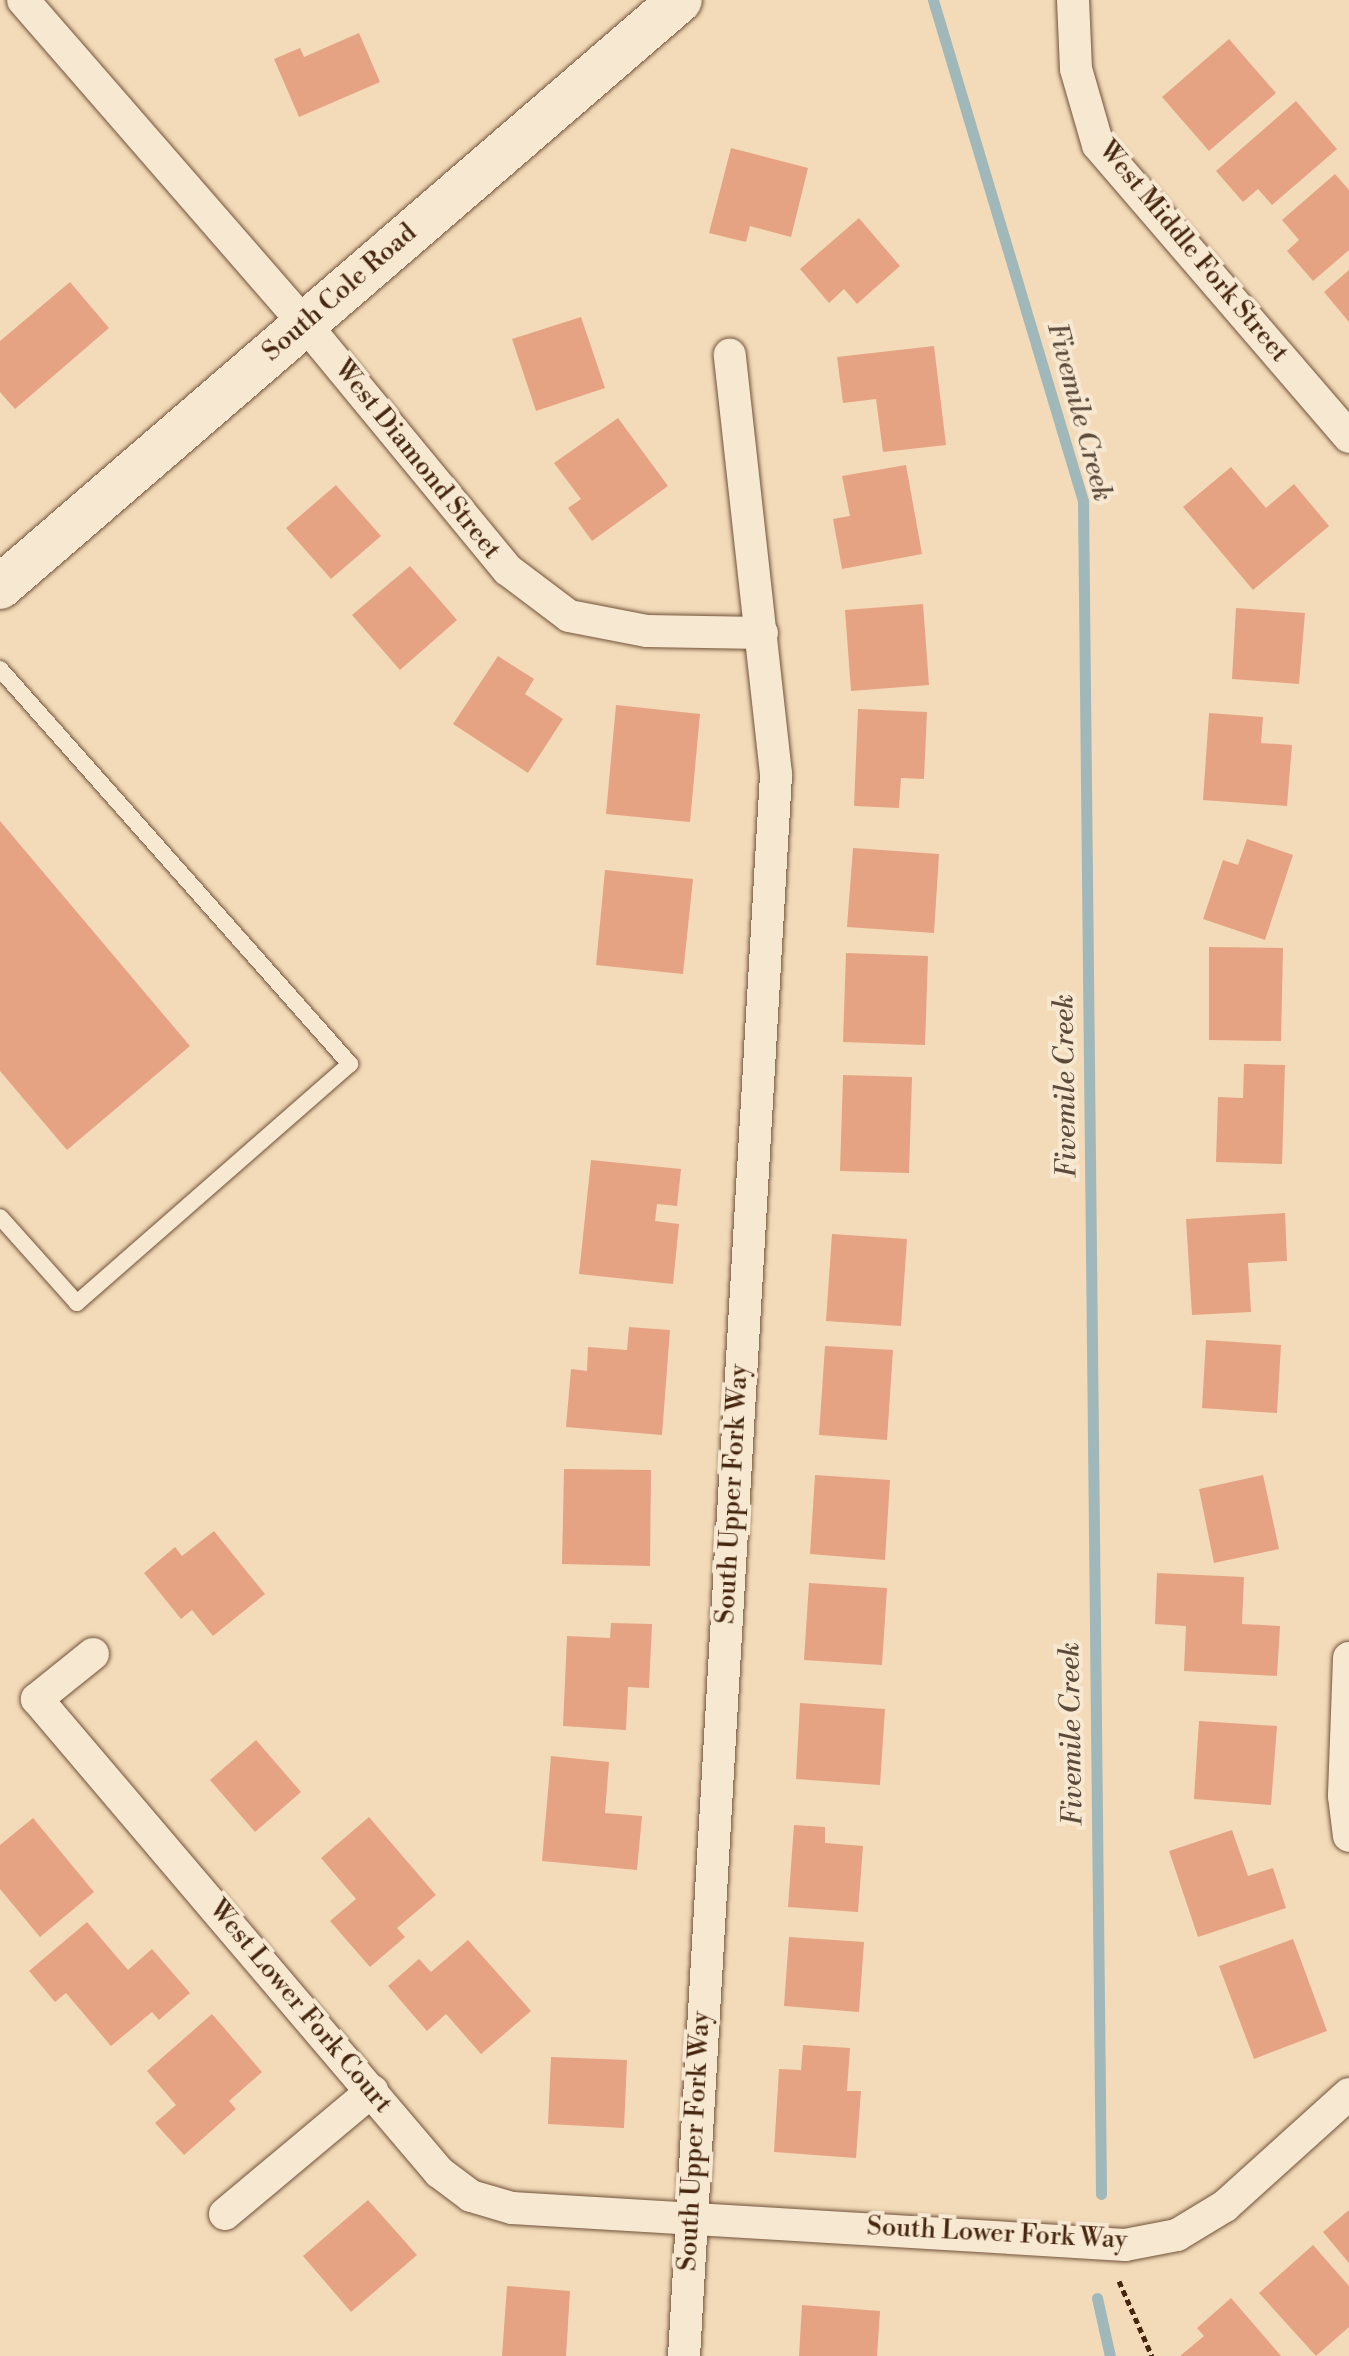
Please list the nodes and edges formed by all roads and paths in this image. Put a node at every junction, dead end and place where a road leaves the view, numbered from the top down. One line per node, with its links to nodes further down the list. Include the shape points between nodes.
1 (23, 0): 4 (street, West Diamond Street)
2 (680, 0): 4 (main road, South Cole Road)
3 (1073, 0): 6 (street, West Middle Fork Street, via 1076,69 1098,145)
4 (305, 324): 7 (main road, South Cole Road); 8 (street, West Diamond Street, via 508,570 569,616 647,631)
5 (730, 355): 8 (street, South Upper Fork Way)
6 (1349, 437)
7 (0, 587)
8 (762, 633): 17 (street, South Upper Fork Way, via 776,774)
9 (0, 669): 10 (lane, via 350,1064 77,1303)
10 (0, 1217)
11 (93, 1654): 14 (street, West Lower Fork Court, via 37,1699)
12 (1349, 1658): 13 (street, via 1344,1796)
13 (1349, 1836)
14 (372, 2091): 16 (street); 17 (street, West Lower Fork Court, via 439,2172 471,2196 512,2208)
15 (1349, 2094): 17 (street, South Lower Fork Way, via 1225,2206 1177,2235 1125,2245)
16 (225, 2214)
17 (690, 2215): 19 (street, South Upper Fork Way)
18 (1119, 2281): 20 (path)
19 (684, 2356)
20 (1152, 2356)

